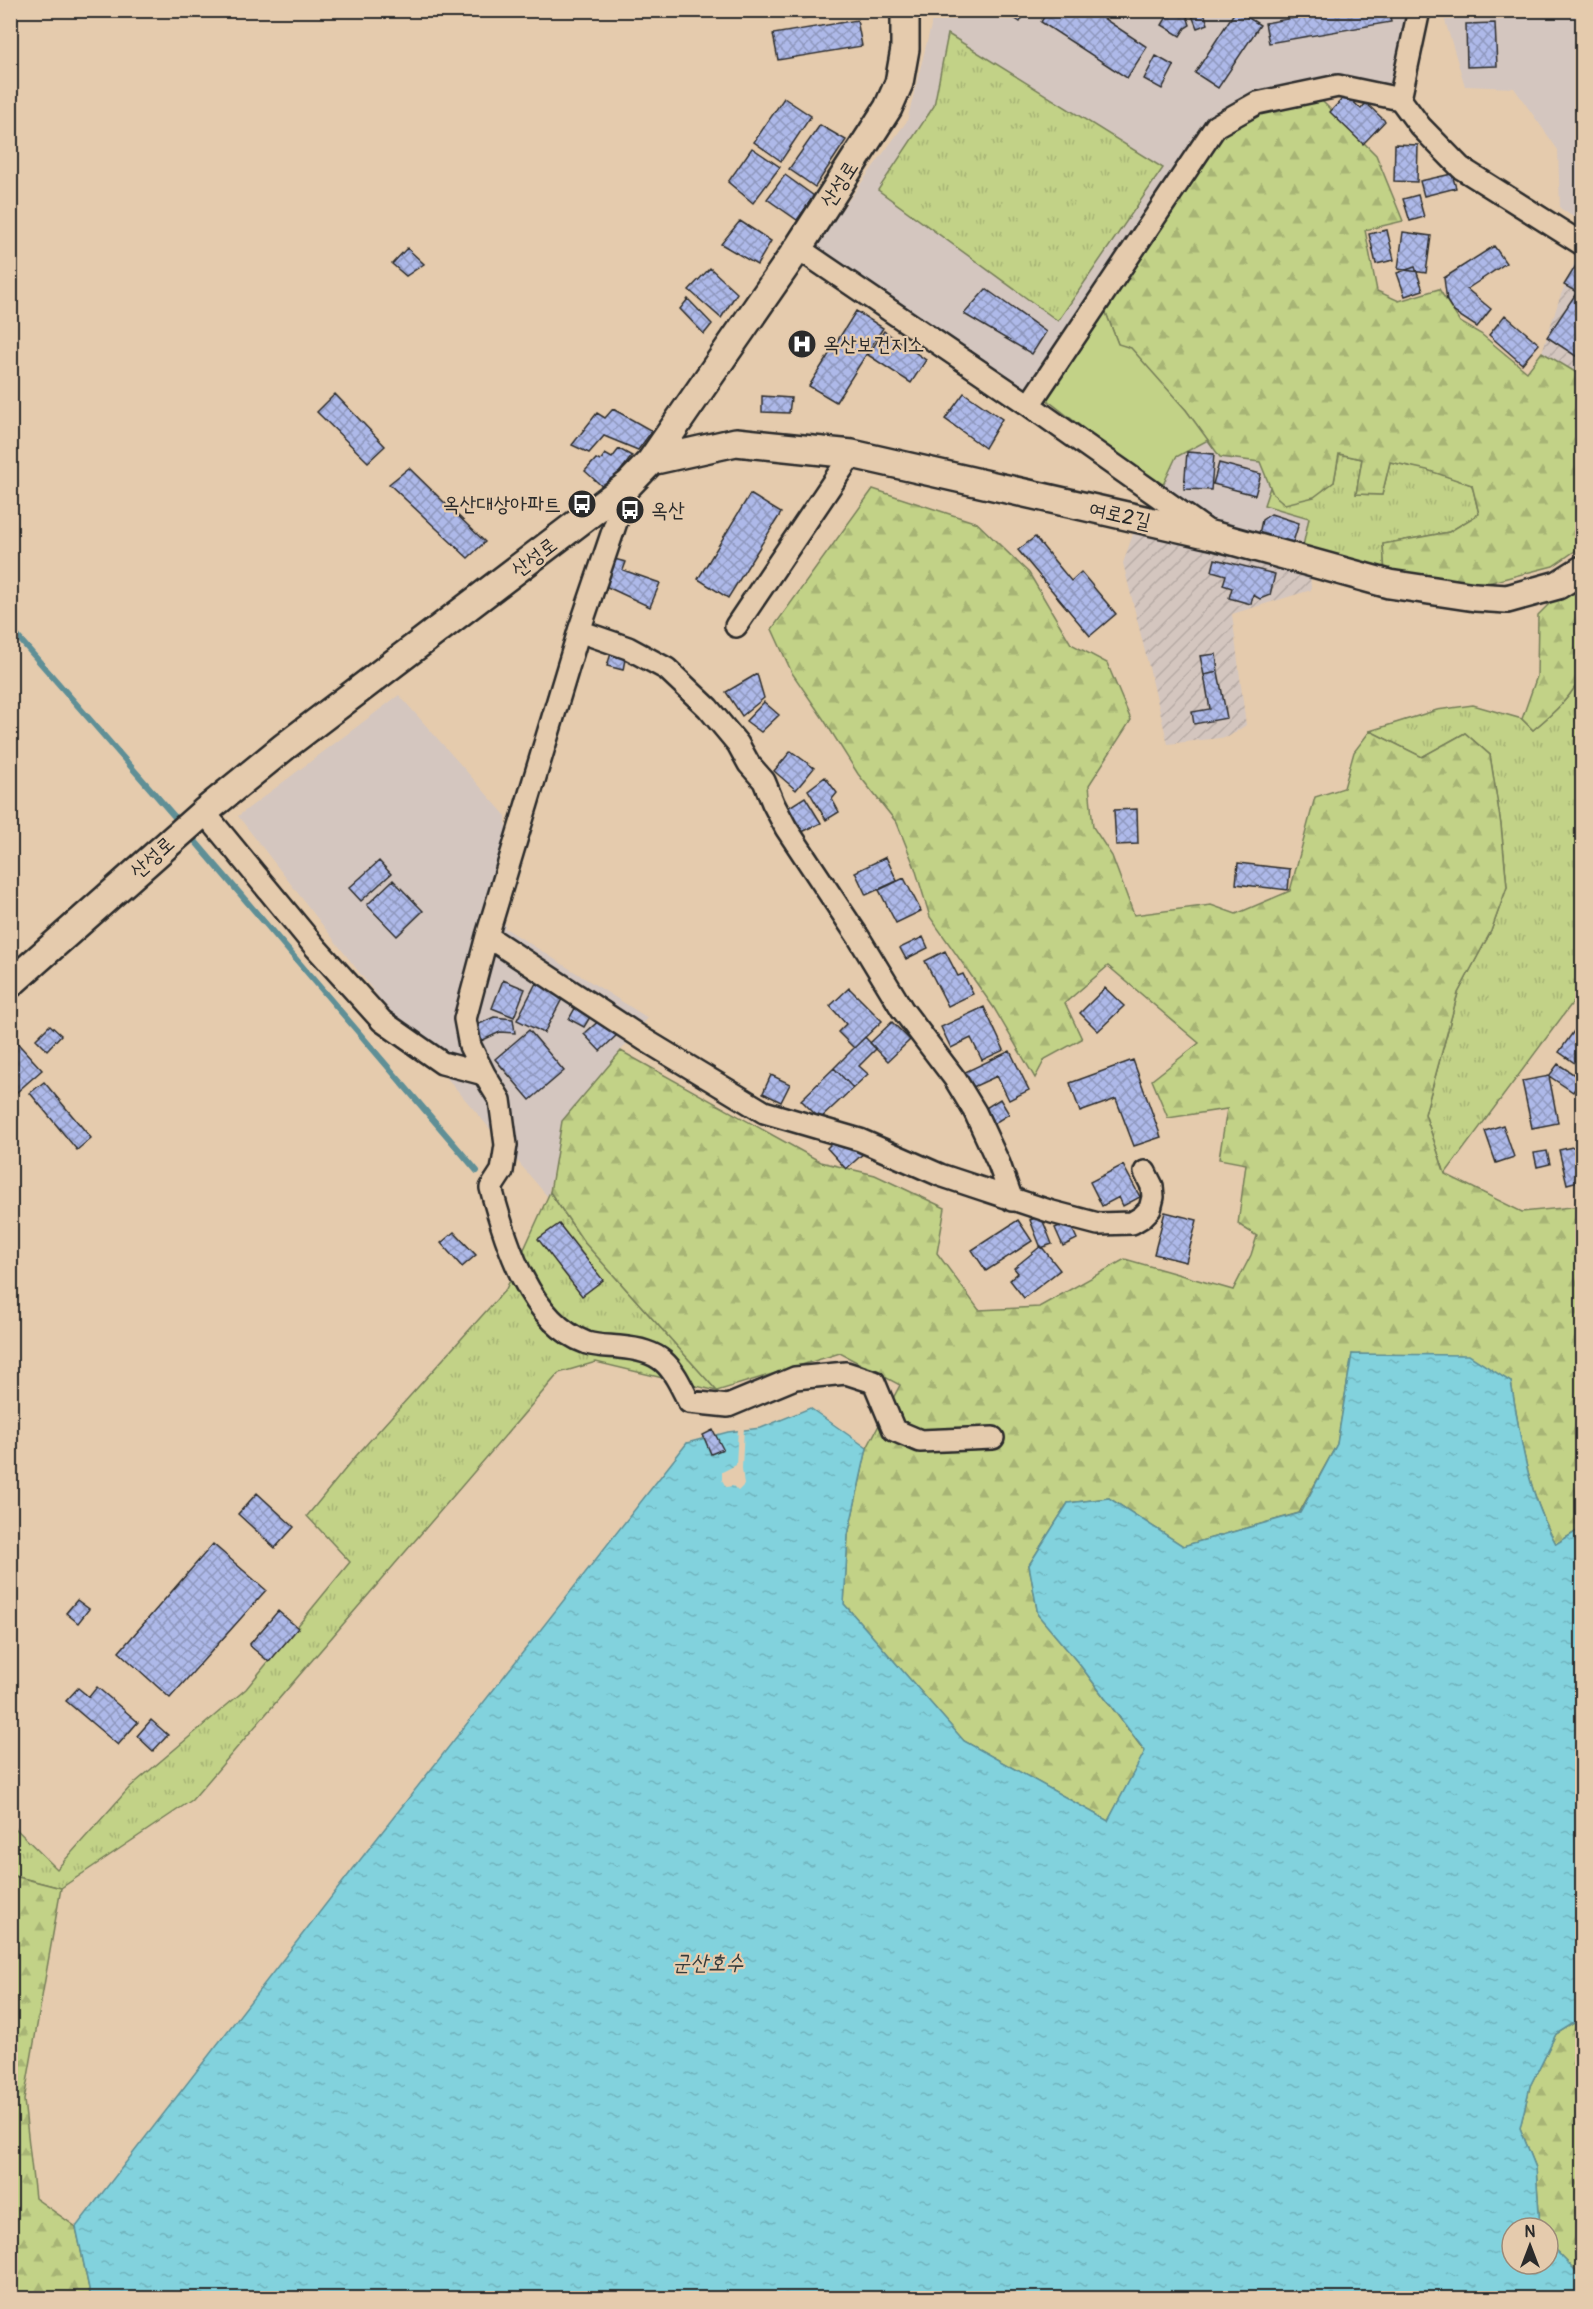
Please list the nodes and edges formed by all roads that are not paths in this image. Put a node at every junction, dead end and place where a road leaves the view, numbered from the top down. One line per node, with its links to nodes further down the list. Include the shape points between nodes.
1 (905, 10): 5 (street, 산성로, via 905,49 894,95)
2 (1419, 10): 3 (street)
3 (1400, 99): 4 (street, via 1461,168); 6 (street, via 1338,86 1257,103 1215,126)
4 (1582, 244)
5 (798, 248): 6 (street); 8 (street, 산성로)
6 (1029, 405): 10 (street)
7 (852, 454): 8 (street, 여로2길, via 736,442); 10 (street, 여로2길); 12 (street)
8 (651, 461): 9 (street, 산성로)
9 (629, 484): 13 (street); 14 (street, 산성로)
10 (1215, 536): 11 (street, 여로2길, via 1389,584 1475,597 1508,599 1558,585)
11 (1582, 570)
12 (736, 626)
13 (579, 631): 15 (street); 19 (street, via 628,648 667,669 738,744 764,781 786,828 902,1009 955,1079 984,1133)
14 (197, 817): 16 (street, 산성로); 17 (street, via 382,1021 442,1063)
15 (487, 936): 17 (street, via 465,1019 470,1046); 19 (street, via 645,1040 764,1112 860,1140 939,1175)
16 (10, 984)
17 (484, 1074): 20 (street, via 500,1100 506,1145 502,1171 491,1188 505,1238 542,1309 563,1329 587,1343 641,1349 656,1355 675,1373 689,1402 728,1406 795,1378 846,1373 874,1382 894,1430 920,1441)
18 (1145, 1172): 19 (street, via 1152,1186 1150,1209 1132,1223 1098,1224)
19 (1012, 1200)
20 (993, 1438)

